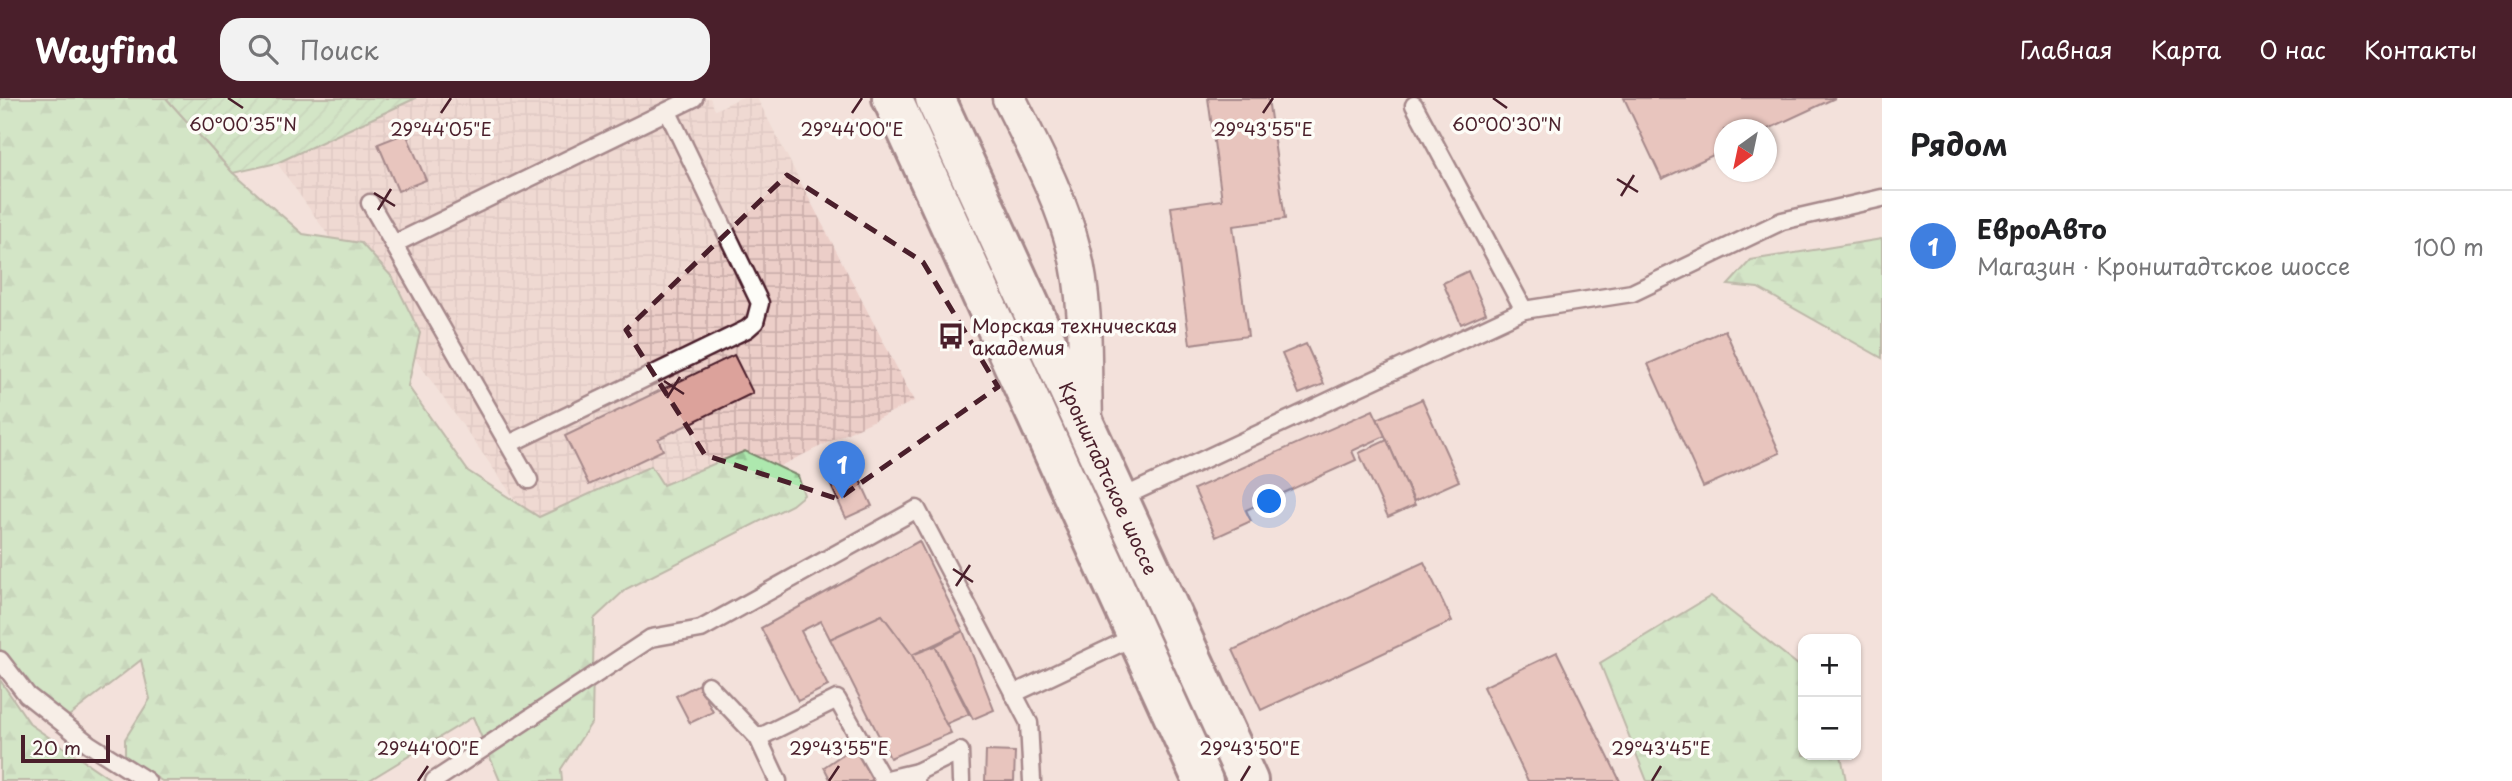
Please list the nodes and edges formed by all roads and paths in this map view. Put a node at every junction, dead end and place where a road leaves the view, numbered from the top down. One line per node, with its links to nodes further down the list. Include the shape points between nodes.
1 (694, 98): 6 (lane)
2 (892, 98): 15 (main road, Кронштадтское шоссе)
3 (935, 98): 11 (main road, Кронштадтское шоссе)
4 (1009, 98): 11 (street, via 1059,203 1074,250 1080,285)
5 (1414, 105): 10 (lane)
6 (668, 112): 9 (lane); 12 (lane, via 760,303 755,323)
7 (1882, 198): 10 (lane, via 1782,221 1632,293)
8 (370, 203): 9 (lane)
9 (394, 244): 12 (lane)
10 (1524, 310): 14 (lane)
11 (1086, 426): 14 (main road, Кронштадтское шоссе)
12 (509, 444): 13 (lane)
13 (530, 480)
14 (1119, 499): 27 (main road, Кронштадтское шоссе)
15 (1138, 635): 18 (lane); 26 (main road, Кронштадтское шоссе)
16 (0, 660): 21 (lane, via 27,695 89,744)
17 (708, 685): 19 (lane)
18 (1013, 694): 22 (lane, via 917,509 701,629 651,638); 25 (lane, via 1029,723)
19 (758, 738): 20 (lane, via 837,699 883,780); 23 (lane)
20 (916, 776): 24 (lane, via 960,751)
21 (147, 781)
22 (434, 781)
23 (778, 781)
24 (961, 781)
25 (1032, 781)
26 (1203, 781)
27 (1248, 781)

